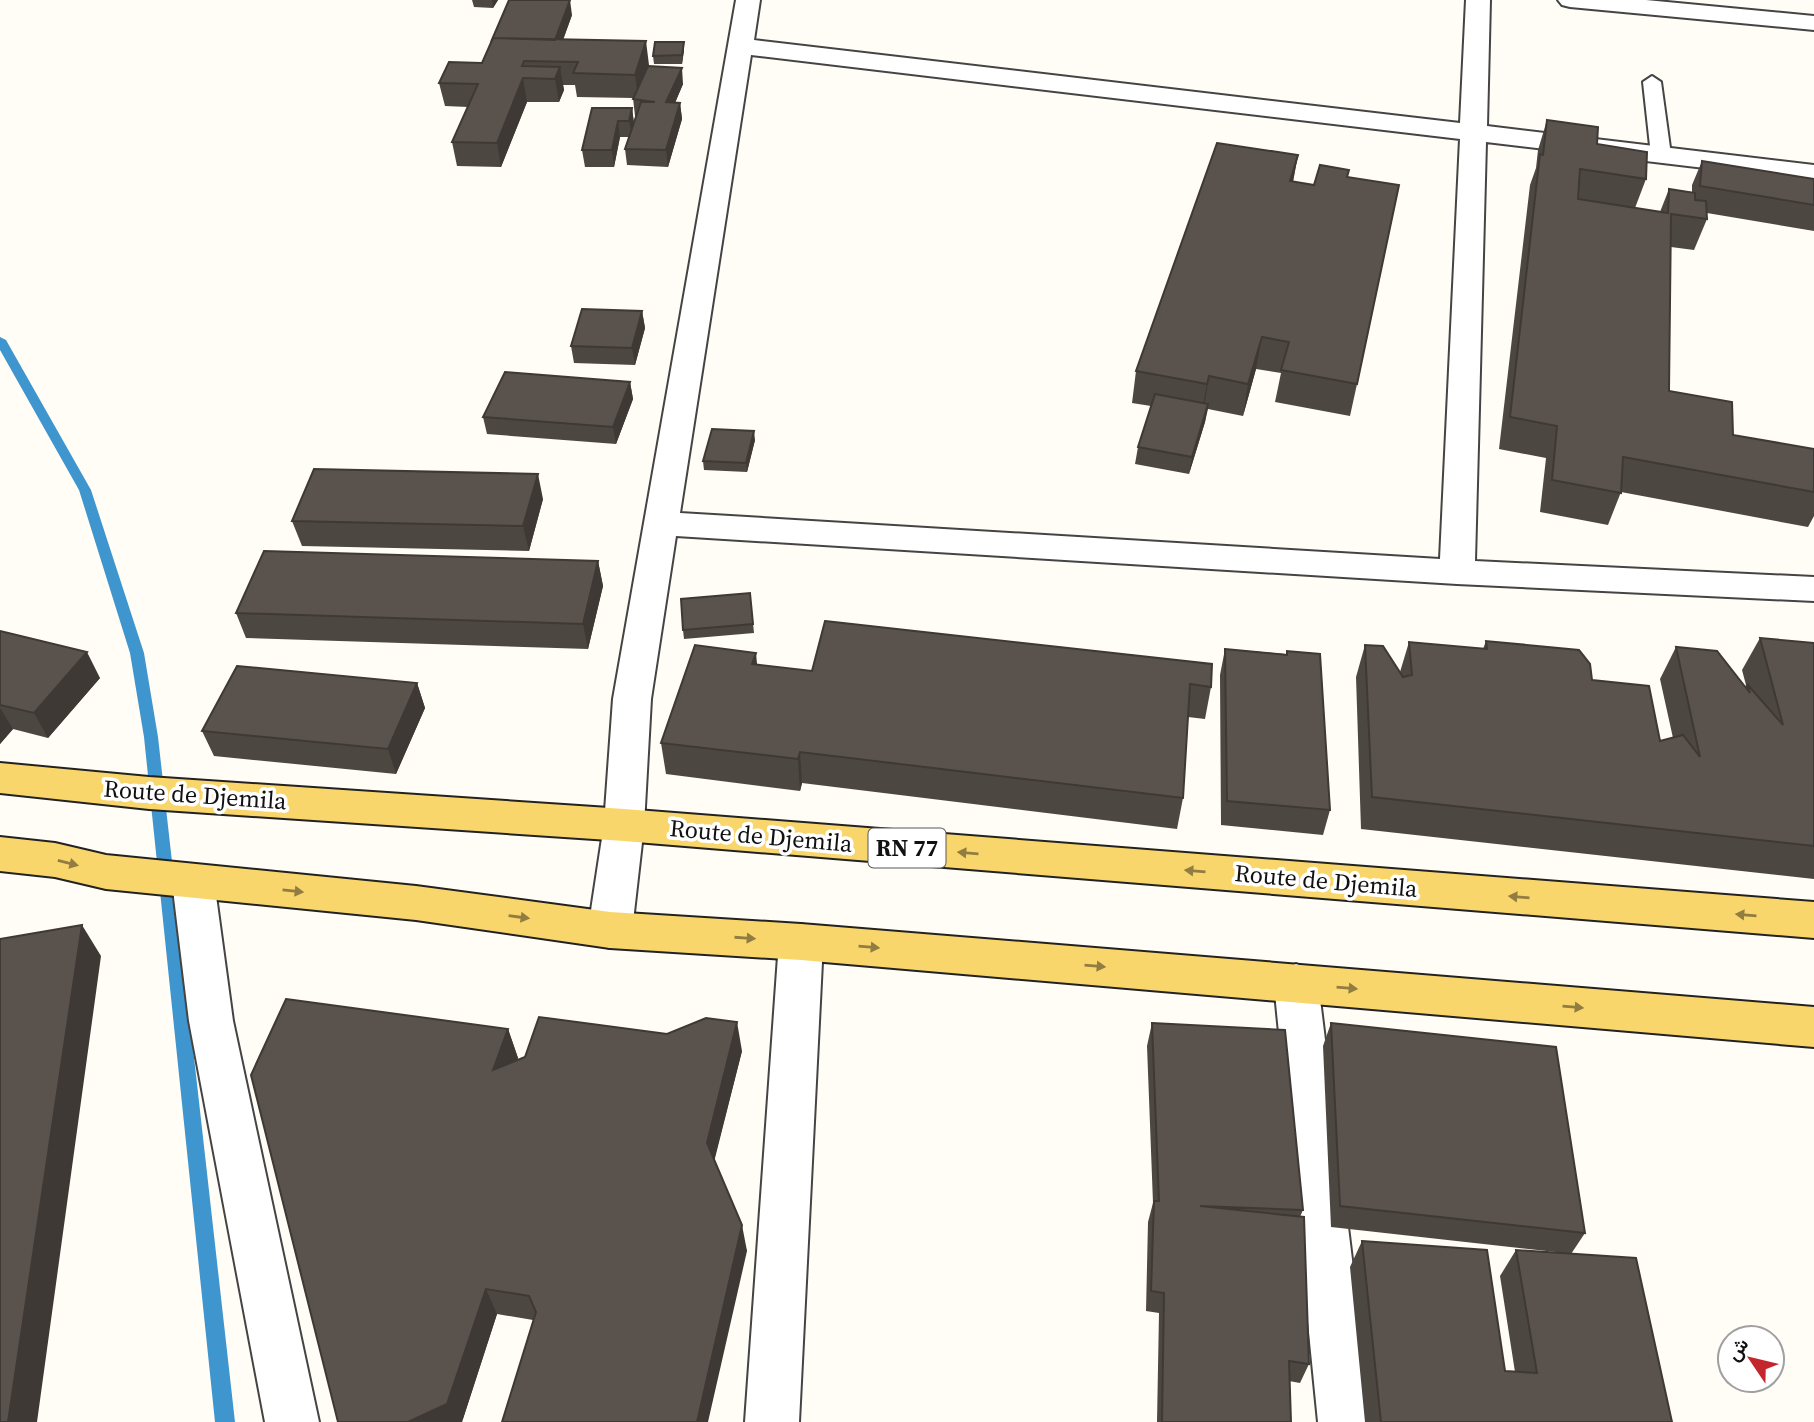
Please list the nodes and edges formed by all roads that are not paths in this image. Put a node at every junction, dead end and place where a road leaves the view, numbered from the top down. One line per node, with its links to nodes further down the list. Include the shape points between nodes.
1 (748, 0): 5 (street)
2 (1478, 0): 7 (street)
3 (1570, 0): 4 (street)
4 (1814, 23)
5 (740, 46): 7 (street); 10 (street)
6 (1652, 82): 8 (lane)
7 (1473, 133): 8 (street); 11 (street)
8 (1661, 155): 9 (street)
9 (1814, 173)
10 (662, 524): 11 (street); 14 (street, via 632,699)
11 (1457, 572): 12 (street)
12 (1814, 589)
13 (0, 778): 14 (main road, Route de Djemila / RN 77, via 149,793)
14 (624, 825): 17 (main road, Route de Djemila / RN 77, one-way to 14); 18 (street)
15 (0, 854): 16 (main road, one-way to 16)
16 (193, 881): 18 (main road, one-way to 18, via 416,903); 22 (street, via 211,1021)
17 (1814, 920)
18 (610, 930): 19 (main road, one-way to 19)
19 (801, 942): 20 (main road, one-way to 20); 23 (street)
20 (1296, 983): 21 (main road, one-way to 21); 24 (street)
21 (1814, 1027)
22 (292, 1422)
23 (772, 1422)
24 (1345, 1422)

